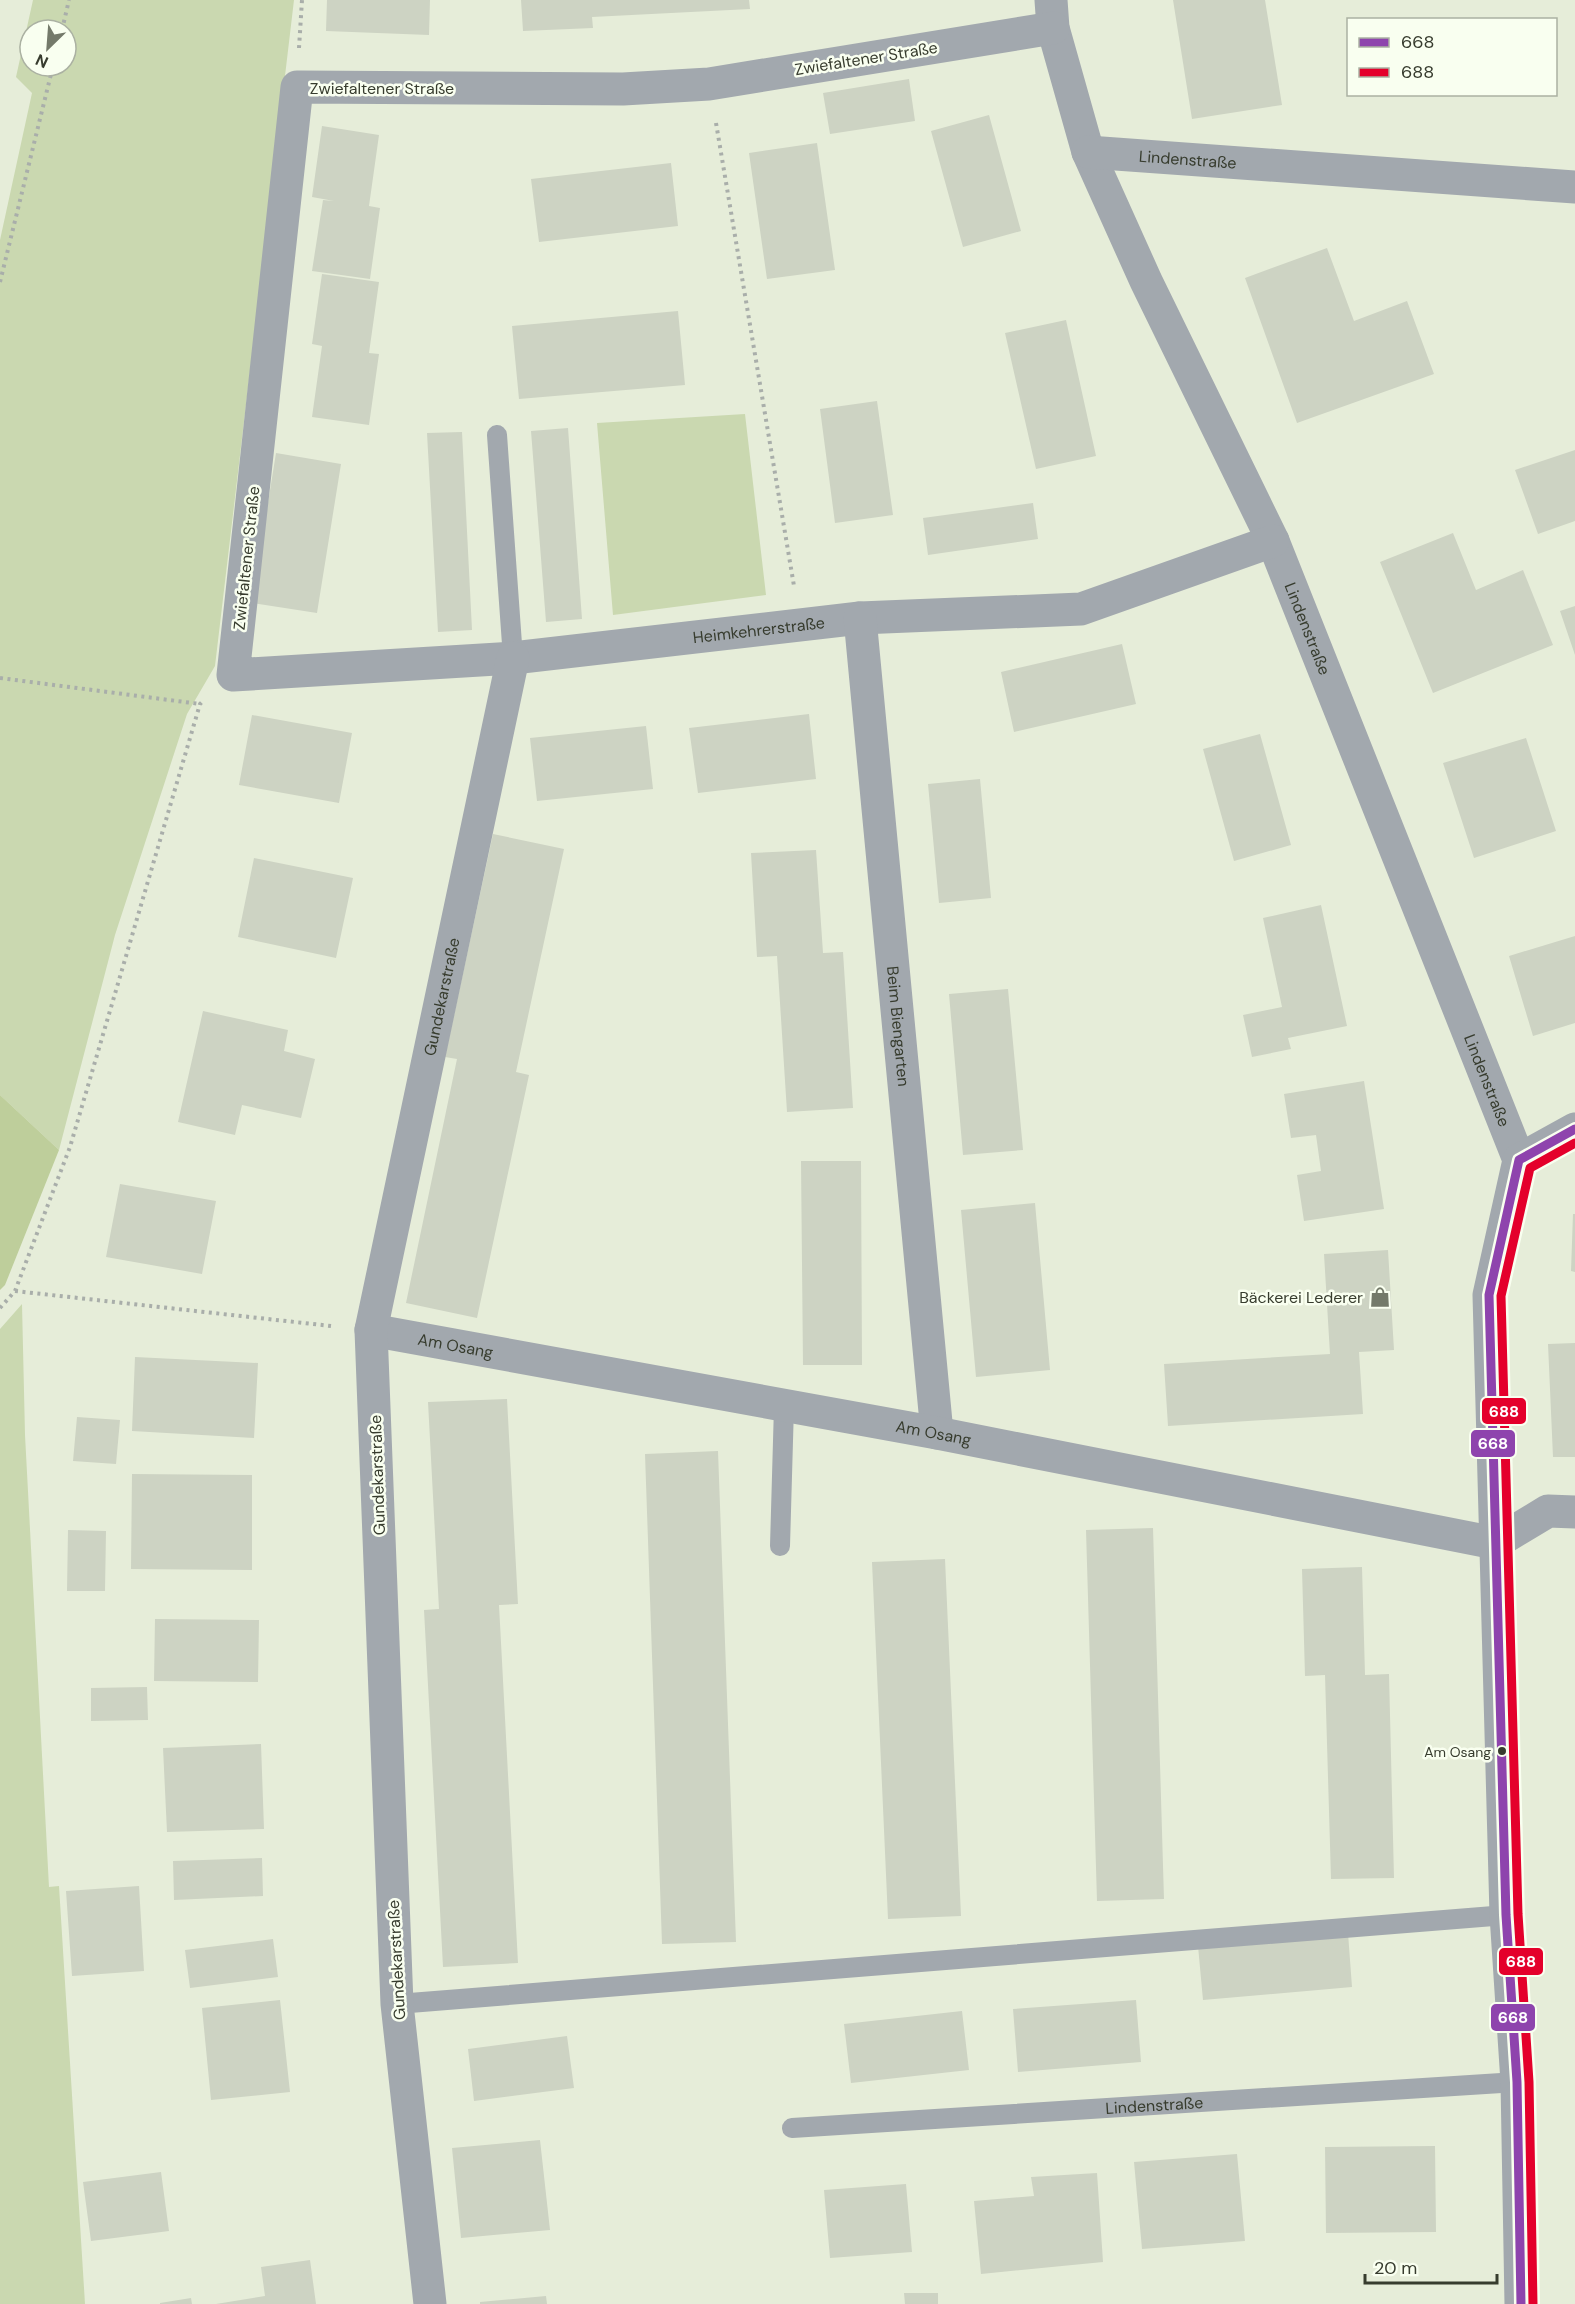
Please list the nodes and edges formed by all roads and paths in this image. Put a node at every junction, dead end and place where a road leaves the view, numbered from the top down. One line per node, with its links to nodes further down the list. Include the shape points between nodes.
1 (69, 0): 4 (path)
2 (302, 0): 7 (path)
3 (1052, 14): 6 (street, Zwiefaltener Straße); 8 (street, Lindenstraße)
4 (65, 18)
5 (50, 78): 10 (path)
6 (709, 84): 7 (street, Zwiefaltener Straße, via 623,89); 14 (path)
7 (297, 87): 16 (street, Zwiefaltener Straße)
8 (1088, 152): 9 (street, Lindenstraße); 12 (street, Lindenstraße, via 1146,281)
9 (1575, 187)
10 (0, 282)
11 (497, 435): 15 (lane)
12 (1273, 541): 13 (street, Heimkehrerstraße, via 1081,609); 20 (street, Lindenstraße)
13 (860, 618): 14 (street, Heimkehrerstraße); 25 (street, Beim Biengarten)
14 (801, 625): 15 (street, Heimkehrerstraße)
15 (513, 658): 16 (street, Heimkehrerstraße); 23 (street, Gundekarstraße)
16 (233, 675): 18 (path)
17 (0, 678): 18 (path)
18 (200, 704): 21 (path, via 70,1147)
19 (1575, 1129): 20 (street)
20 (1519, 1160): 27 (street, via 1490,1295)
21 (15, 1291): 22 (path); 23 (path)
22 (0, 1308)
23 (371, 1330): 24 (street, Am Osang); 30 (street, Gundekarstraße)
24 (784, 1406): 25 (street, Am Osang); 28 (lane)
25 (937, 1433): 27 (street, Am Osang)
26 (1575, 1512): 27 (street, via 1548,1511)
27 (1495, 1543): 29 (street)
28 (780, 1546)
29 (1506, 1915): 30 (lane); 31 (street)
30 (397, 2004): 33 (street, Gundekarstraße)
31 (1518, 2082): 32 (lane, Lindenstraße); 34 (street)
32 (792, 2128)
33 (430, 2304)
34 (1521, 2304)

